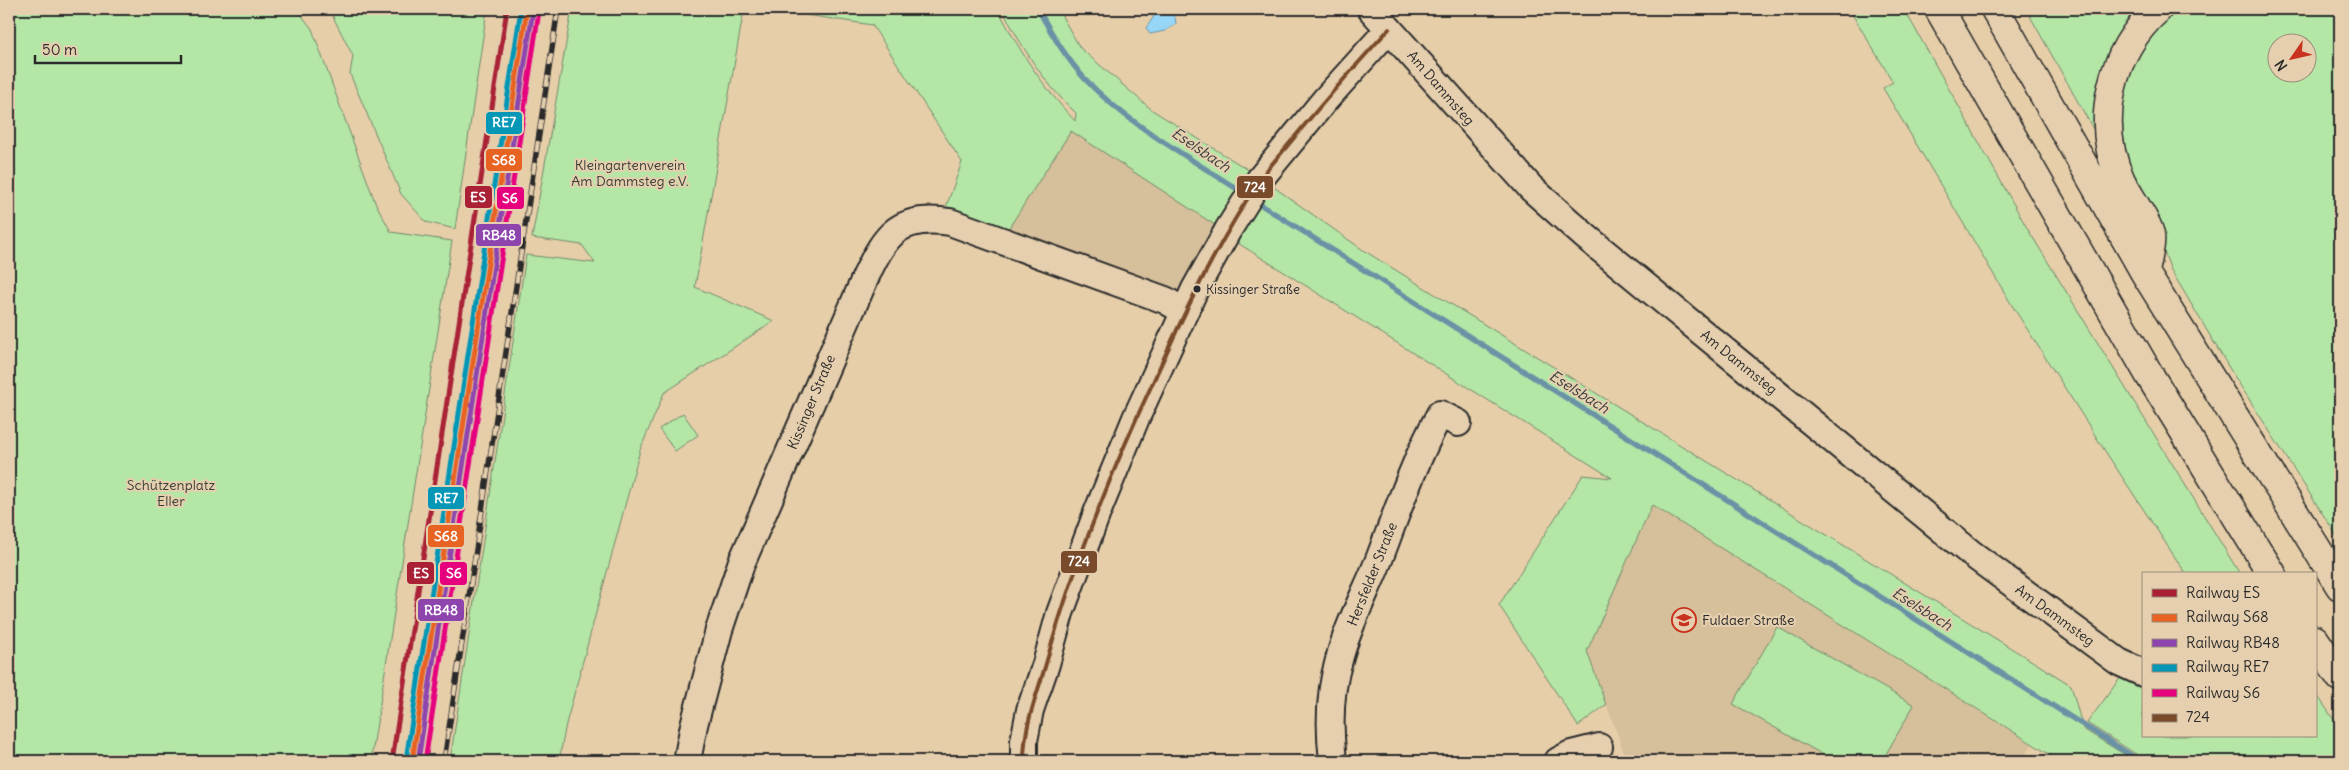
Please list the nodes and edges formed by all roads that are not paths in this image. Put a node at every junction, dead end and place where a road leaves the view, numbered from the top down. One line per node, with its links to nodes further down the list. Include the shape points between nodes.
1 (1371, 9): 5 (street, Am Dammsteg)
2 (1939, 9): 9 (highway, via 2150,376)
3 (1995, 9): 6 (highway)
4 (2158, 9): 6 (highway, via 2140,28 2114,76 2107,126 2113,163 2150,234)
5 (1389, 29): 7 (street, via 1260,179 1204,271); 12 (street, Am Dammsteg, via 1531,188 1586,237 1972,554 2119,662)
6 (2145, 273): 10 (highway)
7 (1184, 311): 15 (street, Kissinger Straße, via 1165,300 950,222 918,221 890,234 866,276 741,564 719,630); 16 (street, via 1100,505 1060,613 1030,710)
8 (1458, 423): 17 (street, Hersfelder Straße, via 1440,414 1430,432 1349,629 1338,660 1330,708)
9 (2271, 572)
10 (2340, 586)
11 (2316, 641): 13 (highway)
12 (2142, 673)
13 (2340, 677)
14 (1599, 747): 18 (street)
15 (688, 761)
16 (1024, 761)
17 (1332, 761)
18 (1558, 761)

